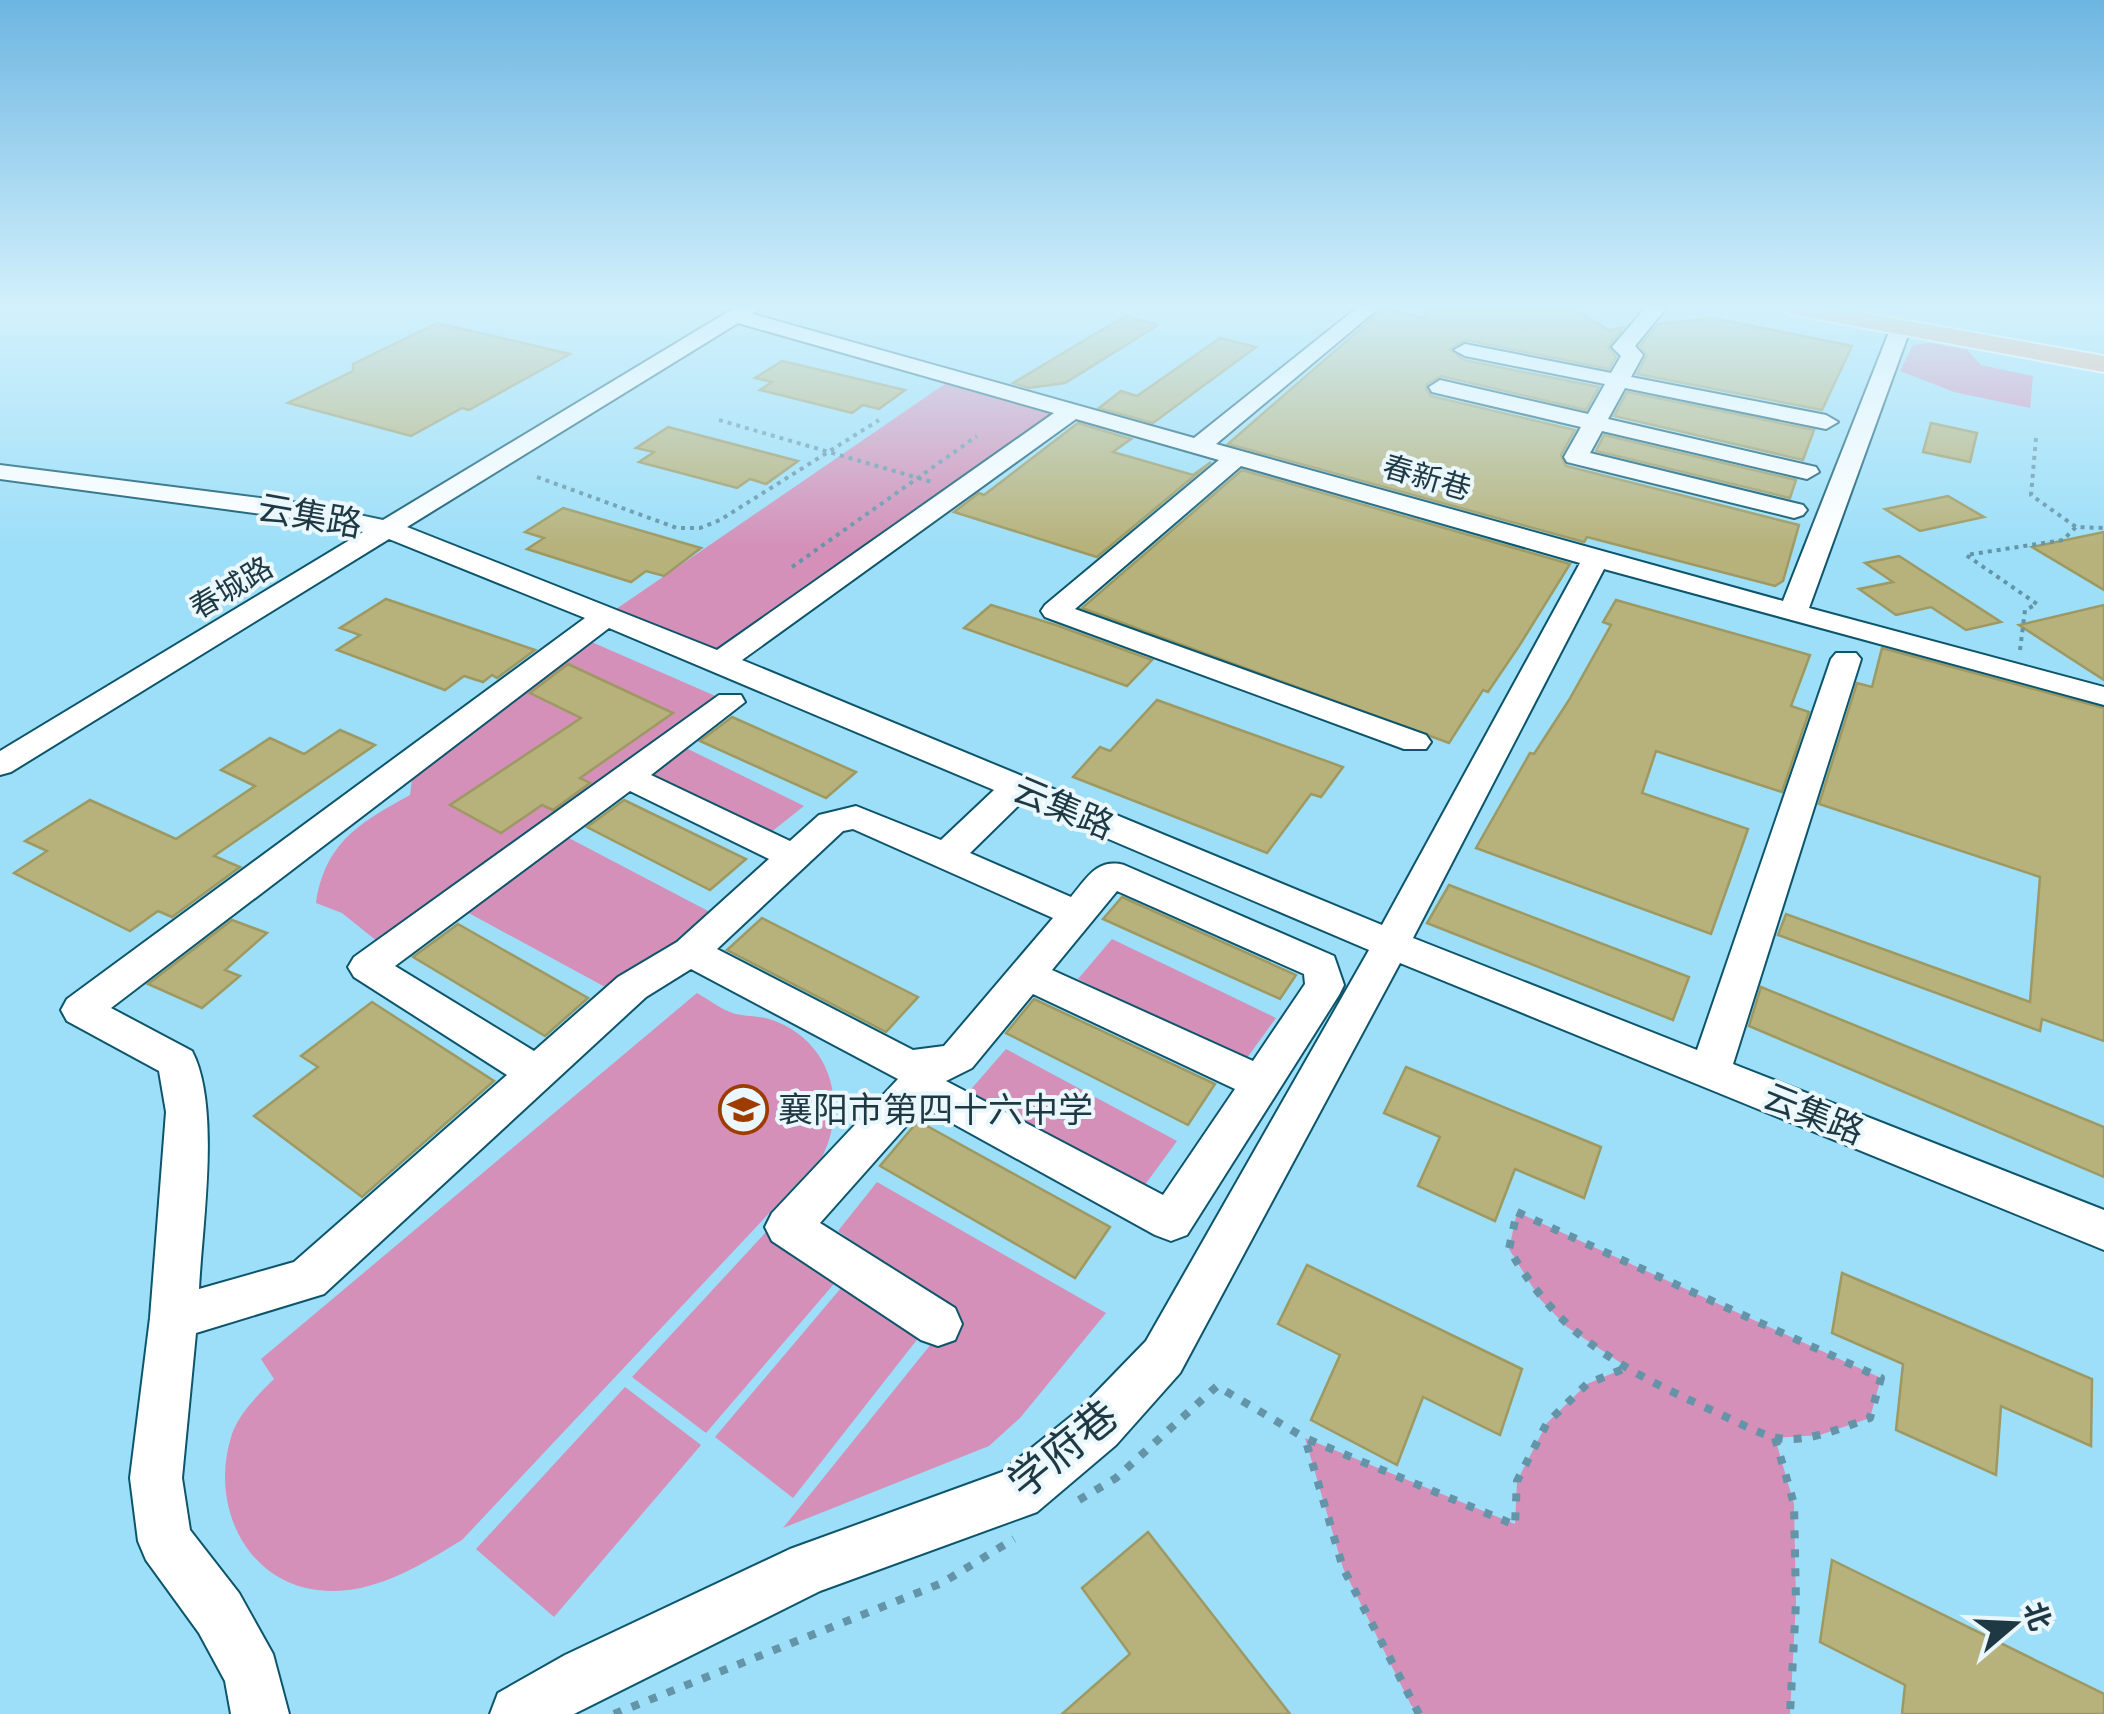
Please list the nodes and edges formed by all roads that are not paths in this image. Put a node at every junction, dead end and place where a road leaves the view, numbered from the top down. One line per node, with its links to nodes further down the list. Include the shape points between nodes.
1 (610, 387): 16 (street, 春城路)
2 (997, 387): 8 (street, 春新巷)
3 (1272, 387): 11 (street)
4 (1440, 387): 10 (street)
5 (1615, 387): 10 (street)
6 (1657, 387): 9 (street)
7 (1879, 387): 18 (street)
8 (1074, 410): 11 (street, 春新巷); 21 (street)
9 (1826, 422)
10 (1594, 424): 14 (street); 15 (street, via 1576,458)
11 (1199, 446): 12 (street, 春新巷)
12 (1238, 457): 17 (street, 春新巷); 25 (street, via 1055,611)
13 (0, 472): 16 (street, 云集路)
14 (1807, 472)
15 (1794, 510)
16 (377, 526): 19 (street, 云集路); 24 (street, 春城路); 26 (street, 春城路)
17 (1596, 558): 18 (street, 春新巷); 32 (street, 学府巷)
18 (1793, 612): 22 (street, 春新巷)
19 (606, 616): 21 (street, 云集路); 40 (street, via 81,1010 178,1062 187,1112)
20 (1846, 660): 35 (street)
21 (720, 662): 28 (street, 云集路)
22 (2104, 696)
23 (730, 702): 27 (street)
24 (0, 740)
25 (1415, 742)
26 (0, 766)
27 (627, 777): 30 (street); 36 (street, via 367,967)
28 (1017, 787): 29 (street); 32 (street, 云集路)
29 (946, 856): 30 (street, via 856,817 832,823); 31 (street)
30 (794, 857): 33 (street)
31 (1078, 914): 34 (street); 38 (street, via 1111,874 1321,966 1325,985)
32 (1391, 944): 35 (street, 云集路); 43 (street, 学府巷, via 1163,1356 1098,1427 1018,1493 809,1568 584,1675)
33 (690, 952): 36 (street, via 632,987); 37 (street)
34 (1027, 974): 37 (street, via 958,1056); 38 (street)
35 (1710, 1072): 39 (street, 云集路)
36 (537, 1073): 40 (street, via 308,1280)
37 (926, 1075): 38 (street, via 1171,1222); 41 (street, via 788,1227)
38 (1261, 1083)
39 (2104, 1230)
40 (174, 1318): 42 (street, via 156,1478 165,1540 218,1612 252,1674)
41 (938, 1324)
42 (260, 1714)
43 (519, 1714)

